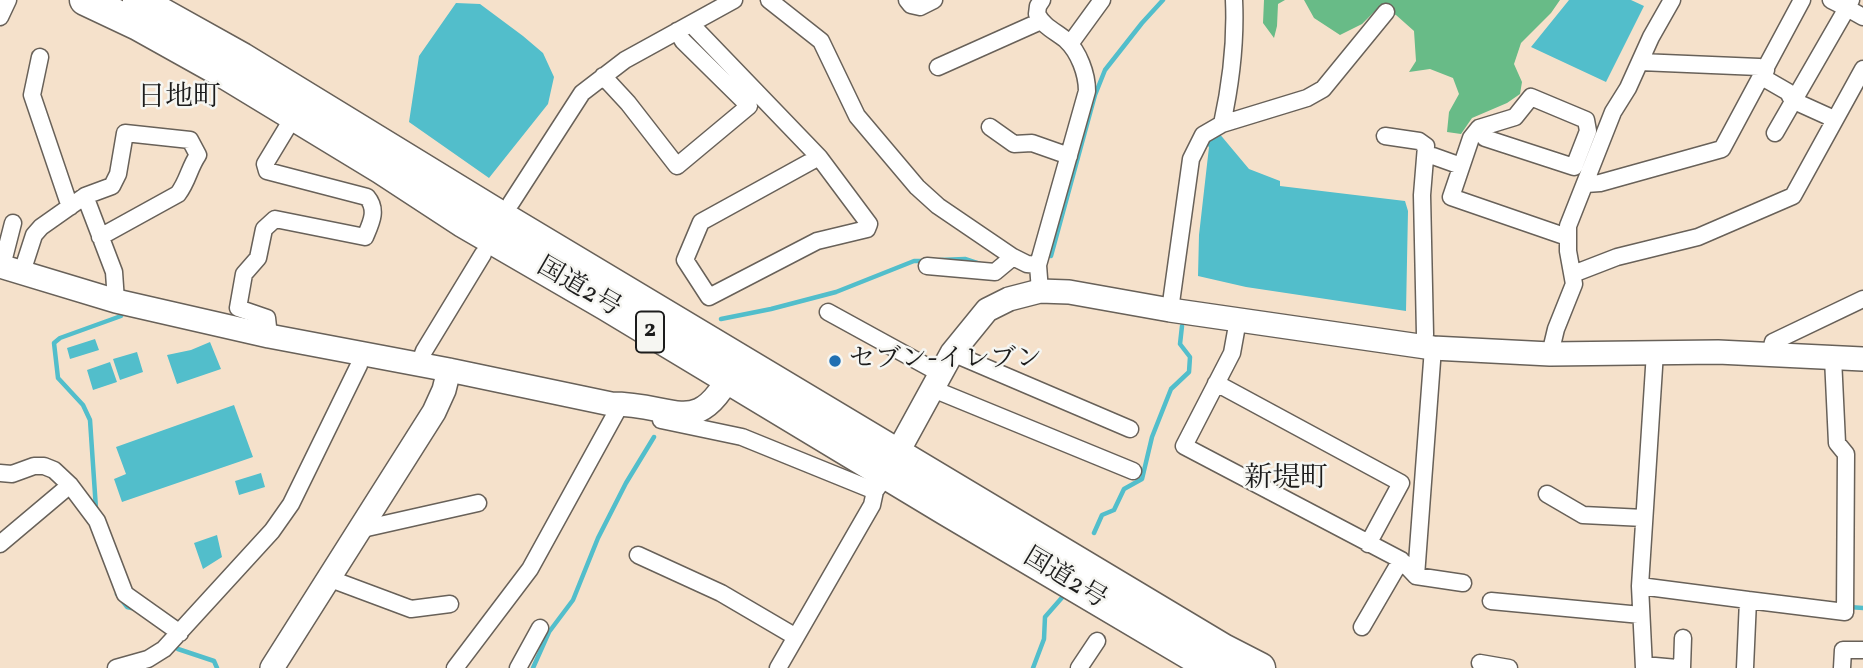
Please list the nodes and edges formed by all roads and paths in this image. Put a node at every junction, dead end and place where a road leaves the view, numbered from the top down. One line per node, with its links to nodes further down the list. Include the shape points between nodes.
1 (85, 0): 26 (highway, 国道2号 / 2, via 138,25)
2 (138, 0): 66 (highway, 国道2号 / 2, via 492,211)
3 (734, 0): 16 (street)
4 (769, 0): 45 (street, via 821,41 857,116 917,187)
5 (907, 0): 6 (street, via 920,6)
6 (933, 0)
7 (1102, 0): 17 (street)
8 (1234, 0): 28 (street, via 1236,36)
9 (1672, 0): 19 (street)
10 (1802, 0): 22 (street)
11 (1831, 0): 12 (street)
12 (1849, 4): 15 (street); 25 (street)
13 (1038, 7): 17 (street); 20 (street)
14 (1386, 12): 28 (street, via 1323,89)
15 (1863, 17)
16 (684, 28): 23 (street); 23 (street, via 684,41 749,106 677,166); 35 (street)
17 (1070, 44): 33 (street, via 1087,80 1087,91)
18 (40, 57): 40 (street, via 32,95)
19 (1640, 62): 22 (street, via 1759,67); 37 (street, via 1613,111)
20 (938, 67)
21 (1863, 69): 24 (street)
22 (1764, 74): 25 (street); 37 (street, via 1722,149)
23 (603, 76): 39 (street, via 582,93)
24 (1857, 91): 27 (street)
25 (1792, 100): 27 (street); 31 (street)
26 (294, 116): 56 (street, via 265,164 267,171 367,197 373,217 365,237 275,219 264,229 258,258 244,274 238,308 267,317); 66 (highway, 国道2号 / 2, via 463,222)
27 (1834, 119): 49 (street, via 1793,196 1698,237 1617,257)
28 (1222, 124): 53 (street, via 1203,135 1191,159)
29 (990, 127): 33 (street, via 1014,144 1032,144)
30 (1479, 128): 30 (street, via 1515,117 1531,97 1586,120 1588,131 1574,167 1485,138); 36 (street)
31 (1775, 133)
32 (1385, 136): 34 (street, via 1419,141 1426,146)
33 (1069, 156): 46 (street)
34 (1426, 156): 36 (street); 57 (street, via 1422,195)
35 (819, 157): 35 (street, via 869,224 867,229 817,241 709,297 685,260 701,222)
36 (1461, 166): 43 (street, via 1451,197)
37 (1586, 184): 43 (street)
38 (85, 196): 40 (street); 42 (street); 42 (street, via 113,186 125,133 191,140 198,155 178,194)
39 (511, 203)
40 (70, 207): 48 (street, via 41,227)
41 (13, 223): 48 (street)
42 (100, 237): 52 (street, via 114,272)
43 (1567, 237): 49 (street)
44 (483, 254): 65 (street)
45 (1013, 257): 46 (street); 47 (street, via 995,272)
46 (1038, 265): 50 (street)
47 (928, 267)
48 (8, 268): 52 (street)
49 (1573, 274): 61 (street, via 1574,284)
50 (1040, 291): 53 (street); 59 (street, via 988,310)
51 (1863, 299): 62 (street, via 1773,342)
52 (116, 301): 56 (street)
53 (1170, 310): 55 (street)
54 (828, 312): 68 (street)
55 (1238, 320): 57 (street); 69 (street, via 1232,353)
56 (269, 336): 60 (street)
57 (1428, 347): 61 (street); 84 (street)
58 (1654, 352): 61 (street); 62 (street); 78 (street)
59 (952, 353): 68 (street); 71 (street)
60 (360, 354): 65 (street); 94 (street, via 359,365 291,504)
61 (1550, 354)
62 (1770, 354): 63 (street)
63 (1833, 358): 64 (street); 88 (street, via 1838,443 1846,454 1845,612)
64 (1863, 359)
65 (419, 364): 67 (street)
66 (734, 368): 70 (street, via 718,397 699,412 684,414 634,404); 73 (highway, 国道2号 / 2)
67 (449, 370): 70 (street); 79 (street, via 434,412)
68 (937, 381): 72 (street); 73 (street)
69 (1216, 383): 81 (street, via 1184,446); 81 (street, via 1401,484)
70 (614, 408): 73 (street); 103 (street, via 530,569)
71 (1130, 429)
72 (1133, 471)
73 (886, 472): 95 (street, via 872,505); 107 (highway, 国道2号 / 2); 108 (highway, 国道2号 / 2)
74 (0, 473): 75 (street, via 44,466)
75 (70, 485): 80 (street); 94 (street, via 97,522 125,594)
76 (1547, 494): 78 (street, via 1583,515)
77 (478, 503): 79 (street)
78 (1644, 518): 87 (street)
79 (358, 530): 85 (street)
80 (0, 544)
81 (1368, 544): 83 (street)
82 (638, 555): 95 (street, via 721,593)
83 (1401, 561): 84 (street); 92 (street)
84 (1416, 576): 86 (street)
85 (328, 578): 90 (street, via 411,609); 102 (street)
86 (1463, 583)
87 (1640, 586): 88 (street); 91 (street)
88 (1748, 600): 111 (street)
89 (1491, 601): 91 (street)
90 (450, 604)
91 (1641, 615): 100 (street)
92 (1362, 627)
93 (540, 628): 104 (street)
94 (180, 633): 101 (street, via 148,659)
95 (796, 637): 105 (street)
96 (1683, 638): 110 (street)
97 (1097, 641): 106 (street)
98 (1863, 650): 112 (street, via 1843,650)
99 (1480, 663): 109 (street)
100 (1644, 666): 110 (street)
101 (116, 668)
102 (272, 668)
103 (455, 668)
104 (518, 668)
105 (778, 668)
106 (1079, 668)
107 (1213, 668)
108 (1259, 668)
109 (1509, 668)
110 (1680, 668)
111 (1745, 668)
112 (1842, 668)

